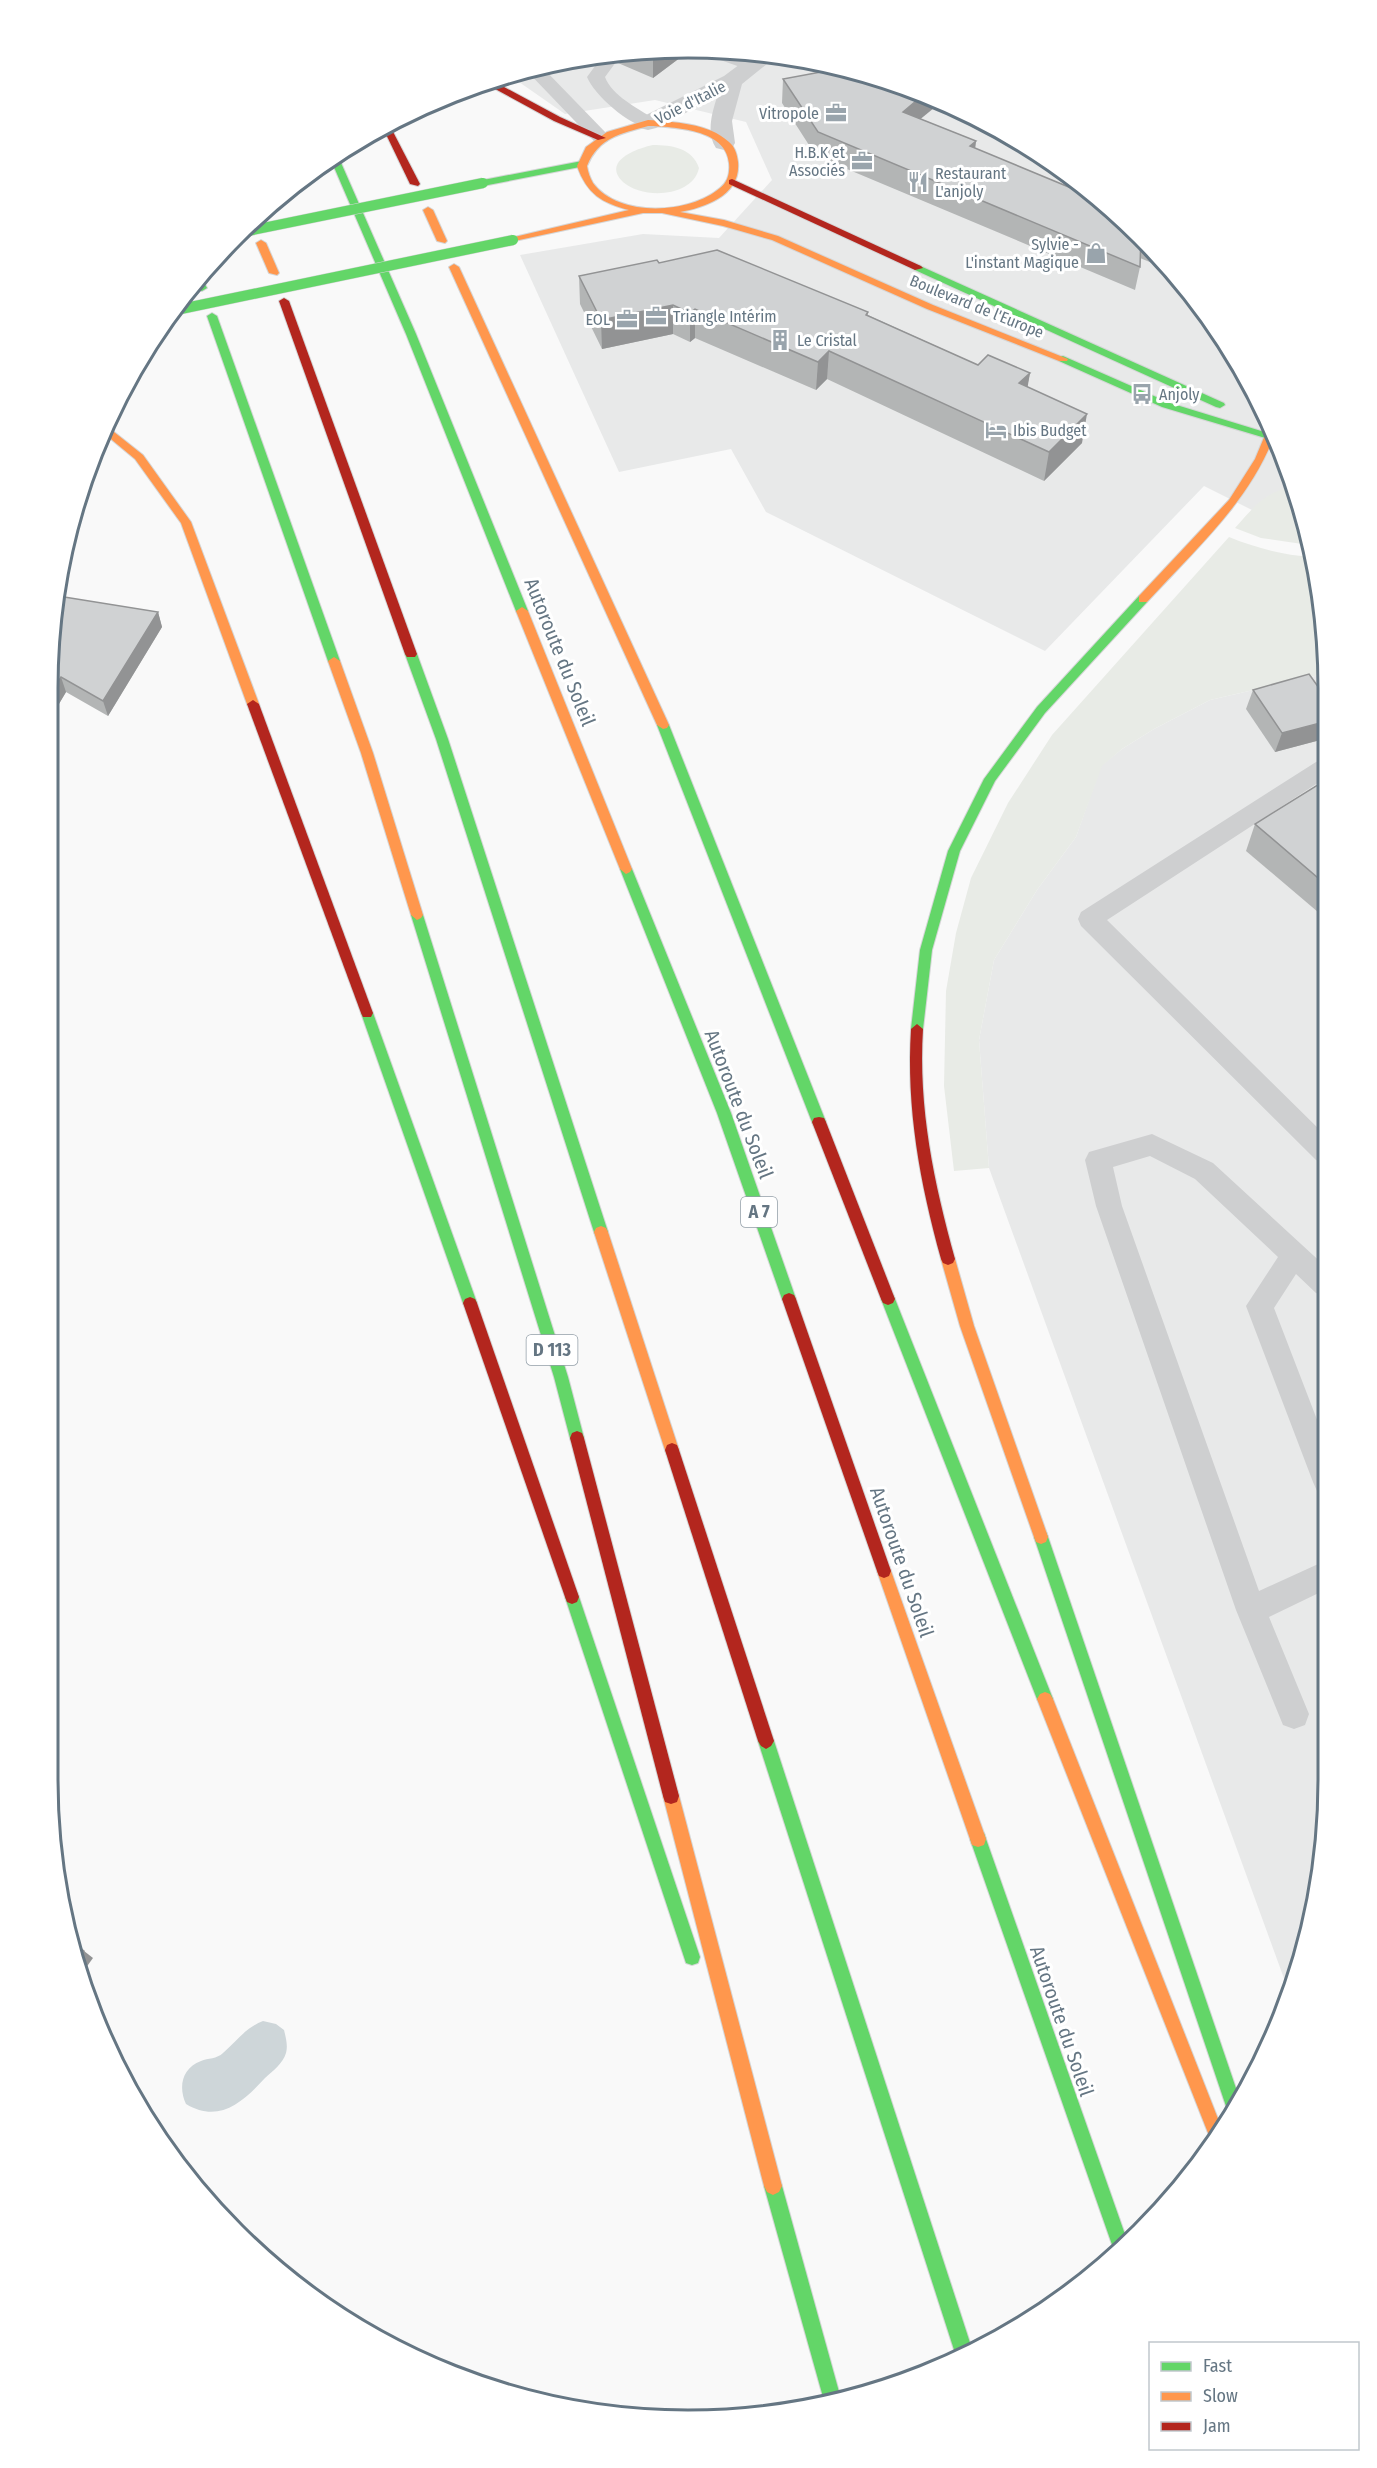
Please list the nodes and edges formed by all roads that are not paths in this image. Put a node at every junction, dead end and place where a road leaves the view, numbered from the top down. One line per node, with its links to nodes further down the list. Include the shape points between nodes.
1 (756, 62): 4 (street, Voie d'Italie)
2 (605, 64): 6 (lane, via 596,77 597,83)
3 (541, 76): 8 (lane)
4 (732, 81): 6 (street, Voie d'Italie); 9 (street, Voie d'Italie, via 721,121)
5 (500, 88): 8 (main road)
6 (648, 123): 8 (main road, via 622,128); 9 (main road, via 690,126)
7 (391, 134): 13 (main road)
8 (601, 138): 10 (main road, via 588,150)
9 (724, 142): 12 (main road, via 736,169)
10 (582, 164): 15 (main road, via 585,179 596,193); 17 (main road, bridge)
11 (338, 165): 41 (main road, Autoroute du Soleil / A 7, via 411,334 724,1113)
12 (732, 182): 16 (main road, via 706,203); 25 (main road, via 1194,392)
13 (415, 184)
14 (428, 210): 18 (main road)
15 (639, 211): 16 (main road); 23 (main road, bridge)
16 (666, 212): 27 (main road, Boulevard de l'Europe, via 775,238 1166,405)
17 (258, 229)
18 (442, 241)
19 (261, 243): 21 (main road)
20 (454, 267): 40 (main road, via 653,700)
21 (274, 273)
22 (284, 301): 43 (main road, via 442,739)
23 (187, 308)
24 (212, 316): 42 (main road, D 113, via 368,753 561,1377)
25 (1264, 432)
26 (112, 434): 37 (main road, via 139,457 186,522 345,951 528,1465)
27 (1265, 434)
28 (1268, 441): 39 (main road, via 1238,495 1041,710 990,778 954,851 926,950 914,1059 920,1133 932,1204 967,1326)
29 (1318, 772): 30 (lane, via 1090,919)
30 (1318, 1145)
31 (1294, 1255): 32 (lane); 33 (lane, via 1260,1306); 35 (lane, via 1204,1171 1152,1145 1098,1160 1109,1206)
32 (1318, 1278)
33 (1318, 1461)
34 (1318, 1578): 35 (lane)
35 (1251, 1610): 36 (lane)
36 (1294, 1714)
37 (698, 1974)
38 (721, 2042): 42 (main road)
39 (1231, 2099)
40 (1213, 2128)
41 (1118, 2240)
42 (792, 2257): 44 (main road, D 113)
43 (962, 2347)
44 (831, 2393)

